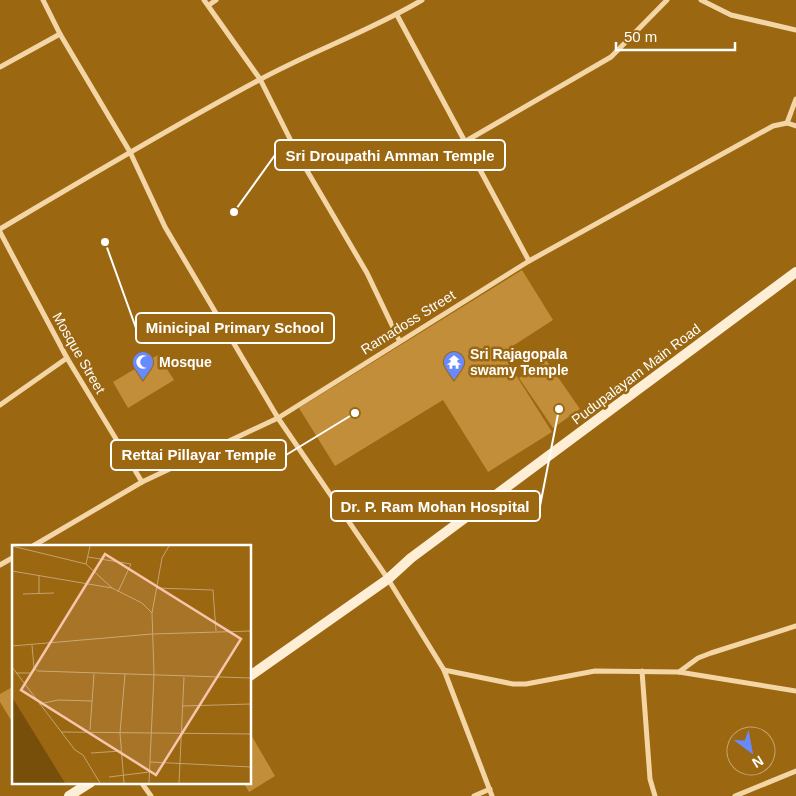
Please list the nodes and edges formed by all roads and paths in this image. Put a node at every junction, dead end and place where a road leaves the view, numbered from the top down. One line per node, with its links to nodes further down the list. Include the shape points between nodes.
1 (43, 0): 10 (street)
2 (204, 0): 7 (street)
3 (216, 0): 7 (street)
4 (422, 0): 8 (street)
5 (667, 0): 16 (street, via 611,58)
6 (701, 0): 9 (street, via 731,15)
7 (208, 5): 12 (street)
8 (396, 15): 12 (street); 16 (street)
9 (796, 30)
10 (60, 34): 11 (street); 17 (street)
11 (0, 68)
12 (260, 79): 17 (street); 21 (street)
13 (796, 99): 14 (street)
14 (786, 123): 15 (street); 19 (street, Ramadoss Street, via 773,126)
15 (796, 126)
16 (466, 140): 19 (street)
17 (130, 152): 18 (street); 24 (street, via 165,227)
18 (0, 231): 22 (street, Mosque Street)
19 (529, 261): 21 (street, Ramadoss Street)
20 (796, 272): 29 (street, Pudupalayam Main Road, via 411,558)
21 (399, 340): 24 (street, Ramadoss Street)
22 (67, 358): 23 (street); 25 (street, Mosque Street)
23 (0, 405)
24 (278, 418): 25 (street, Ramadoss Street); 29 (street)
25 (142, 482): 26 (street, Ramadoss Street)
26 (35, 545)
27 (12, 558): 28 (street)
28 (0, 565)
29 (388, 580): 31 (street); 34 (street, Pudupalayam Main Road)
30 (796, 626): 33 (street, via 698,658)
31 (444, 670): 32 (street, via 513,684 595,671); 39 (street)
32 (642, 671): 33 (street); 44 (street, via 650,779)
33 (679, 672): 35 (street)
34 (251, 675)
35 (796, 691)
36 (796, 771): 45 (street)
37 (88, 784): 40 (street)
38 (142, 784): 41 (street)
39 (490, 789): 42 (street); 43 (street)
40 (69, 796)
41 (151, 796)
42 (474, 796)
43 (492, 796)
44 (656, 796)
45 (735, 796)

